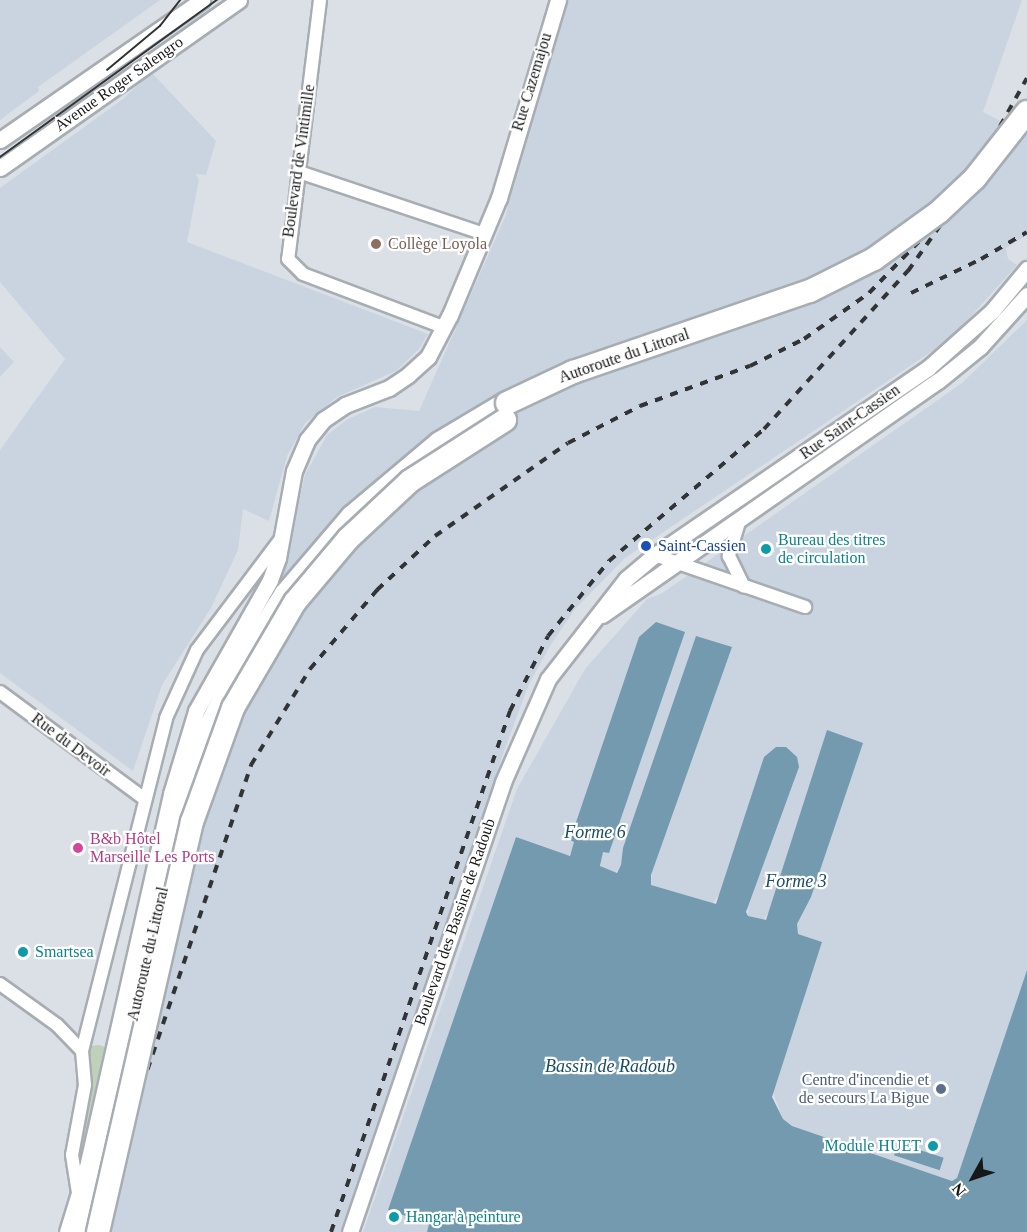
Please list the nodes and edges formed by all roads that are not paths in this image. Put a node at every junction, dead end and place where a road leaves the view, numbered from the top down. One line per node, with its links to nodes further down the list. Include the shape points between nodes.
1 (202, 0): 7 (street, Avenue Roger Salengro)
2 (239, 0): 8 (street, Avenue Roger Salengro)
3 (320, 0): 9 (street, Boulevard de Vintimille)
4 (558, 0): 10 (street, Rue Cazemajou)
5 (1027, 112): 27 (highway, Autoroute du Littoral, bridge, via 975,178 939,212 874,259 810,291 573,372 507,403 440,443 407,469 316,555 245,658 212,724 192,776)
6 (1027, 135): 28 (highway, Autoroute du Littoral, bridge, via 997,175 965,206 901,257 824,299 581,382 516,413 410,481 319,572 253,668 202,787)
7 (0, 140)
8 (1, 166)
9 (299, 172): 10 (street); 13 (street, Boulevard de Vintimille, via 287,252 292,267)
10 (484, 234): 13 (street, Rue Cazemajou)
11 (1027, 269): 16 (street, Rue Saint-Cassien, via 992,311 928,368)
12 (1027, 295): 14 (street, Rue Saint-Cassien, via 980,347 938,381)
13 (443, 327): 15 (street, Rue Cazemajou, via 428,357 408,375 390,388 345,405 323,420 307,440 294,471)
14 (741, 519): 17 (street, Rue Saint-Cassien); 18 (street, via 729,556)
15 (281, 537): 22 (street, via 197,650 166,718); 25 (street, Rue Cazemajou, via 270,580 211,681 180,757 87,1167)
16 (656, 555): 17 (street); 20 (street, Boulevard des Bassins de Radoub, via 626,579)
17 (677, 563): 18 (street); 20 (street, Boulevard des Bassins de Radoub)
18 (744, 587): 19 (street)
19 (804, 607)
20 (587, 625): 29 (street, Boulevard des Bassins de Radoub, via 548,679 522,731)
21 (0, 692): 22 (street, Rue du Devoir)
22 (142, 798): 24 (street)
23 (0, 984): 24 (street, via 57,1025)
24 (82, 1051): 25 (street, via 85,1085 72,1155)
25 (78, 1191): 26 (street, Rue Cazemajou)
26 (67, 1232)
27 (84, 1232)
28 (98, 1232)
29 (350, 1232)

